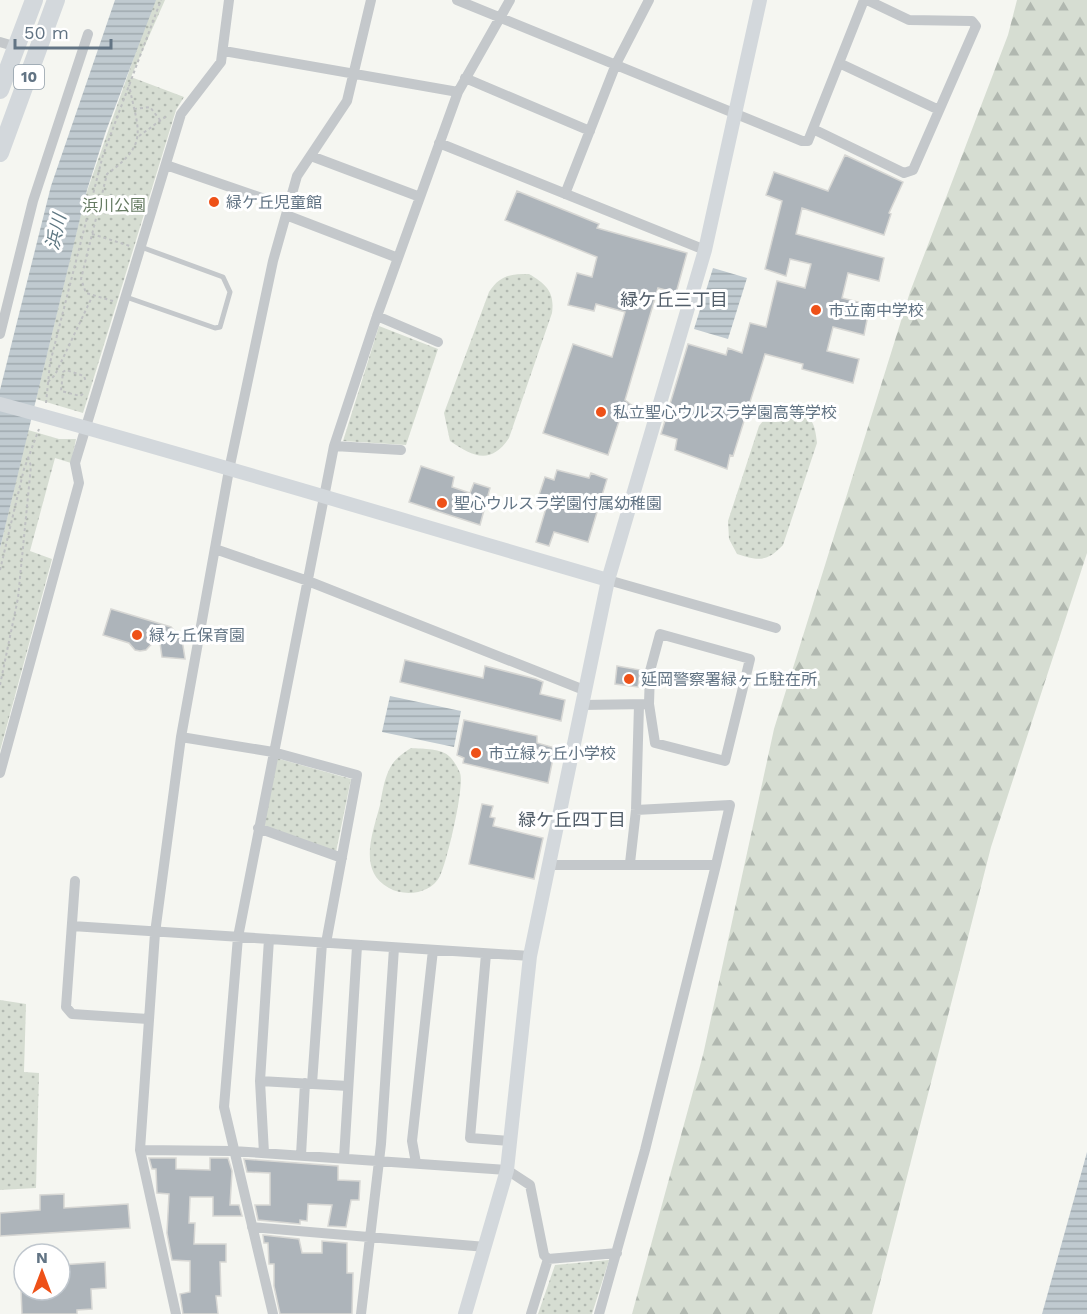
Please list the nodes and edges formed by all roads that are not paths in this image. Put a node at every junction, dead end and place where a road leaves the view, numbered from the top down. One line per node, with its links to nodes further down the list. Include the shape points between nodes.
1 (34, 0): 12 (highway, 10)
2 (56, 0): 25 (highway, 10)
3 (229, 0): 13 (street)
4 (370, 0): 16 (street)
5 (457, 0): 10 (street)
6 (510, 0): 10 (street)
7 (649, 0): 15 (street)
8 (760, 0): 21 (street)
9 (865, 0): 14 (street); 20 (street, via 909,21 972,21 976,26)
10 (500, 17): 15 (street); 17 (street)
11 (88, 34): 36 (street, via 33,201)
12 (9, 44): 18 (highway, 10)
13 (224, 51): 16 (street); 27 (street, via 216,71 181,114)
14 (838, 63): 20 (street); 22 (street)
15 (616, 64): 21 (street); 23 (street)
16 (354, 73): 19 (street); 26 (street, via 346,102)
17 (465, 78): 19 (street); 23 (street)
18 (0, 90)
19 (458, 92): 24 (street)
20 (939, 110): 22 (street, via 913,170 904,172)
21 (736, 112): 22 (street, via 802,141 808,141); 32 (street)
22 (813, 129)
23 (590, 130): 28 (street)
24 (439, 143): 28 (street); 29 (street)
25 (0, 153)
26 (311, 156): 29 (street); 30 (street, via 297,176)
27 (166, 165): 30 (street); 31 (street)
28 (565, 194): 32 (street)
29 (420, 197): 33 (street)
30 (287, 211): 33 (street); 42 (street)
31 (141, 248): 34 (street); 34 (lane, via 224,277 230,292 220,327)
32 (705, 250): 45 (street)
33 (398, 258): 35 (street)
34 (126, 297): 39 (street)
35 (376, 316): 37 (street); 40 (street)
36 (0, 334)
37 (438, 342)
38 (0, 404): 39 (street)
39 (86, 426): 42 (street); 53 (street, via 75,463 79,483)
40 (334, 446): 41 (street); 43 (street)
41 (401, 450)
42 (229, 470): 43 (street); 44 (street)
43 (324, 498): 45 (street); 46 (street)
44 (215, 549): 46 (street); 51 (street)
45 (608, 580): 47 (street); 48 (street)
46 (308, 581): 48 (street); 52 (street)
47 (776, 628)
48 (584, 690): 49 (street)
49 (581, 705): 50 (street); 58 (street)
50 (644, 705): 50 (street, via 660,634 750,659 725,761 655,743); 54 (street)
51 (181, 737): 52 (street); 62 (street)
52 (273, 752): 55 (street); 56 (street, via 357,775)
53 (0, 773)
54 (636, 810): 57 (street); 59 (street, via 730,805)
55 (258, 828): 56 (street); 63 (street)
56 (342, 858): 65 (street)
57 (630, 863): 58 (street); 59 (street)
58 (549, 865): 70 (street)
59 (716, 865): 87 (street)
60 (75, 881): 61 (street)
61 (72, 926): 62 (street); 71 (street, via 66,1007 72,1014)
62 (155, 933): 63 (street); 71 (street)
63 (238, 937): 64 (street); 77 (street, via 224,1107)
64 (269, 939): 65 (street); 72 (street)
65 (324, 943): 66 (street); 73 (street)
66 (357, 946): 67 (street); 74 (street)
67 (394, 948): 68 (street); 81 (street)
68 (433, 951): 69 (street); 82 (street, via 412,1141)
69 (486, 954): 70 (street); 75 (street, via 470,1138)
70 (530, 956): 75 (street)
71 (148, 1019): 76 (street)
72 (260, 1081): 73 (street); 78 (street)
73 (308, 1083): 74 (street); 79 (street)
74 (348, 1086): 80 (street)
75 (510, 1140): 83 (street)
76 (140, 1150): 77 (street); 89 (street)
77 (233, 1151): 78 (street); 84 (street)
78 (264, 1153): 79 (street)
79 (301, 1155): 80 (street)
80 (344, 1158): 81 (street)
81 (379, 1160): 82 (street); 85 (street)
82 (416, 1163): 83 (street)
83 (507, 1170): 86 (street); 88 (street, via 530,1185)
84 (252, 1227): 85 (street); 90 (street)
85 (370, 1236): 86 (street); 91 (street)
86 (486, 1246): 92 (street)
87 (617, 1253): 88 (street); 94 (street)
88 (548, 1259): 93 (street)
89 (176, 1314)
90 (273, 1314)
91 (361, 1314)
92 (465, 1314)
93 (531, 1314)
94 (599, 1314)

